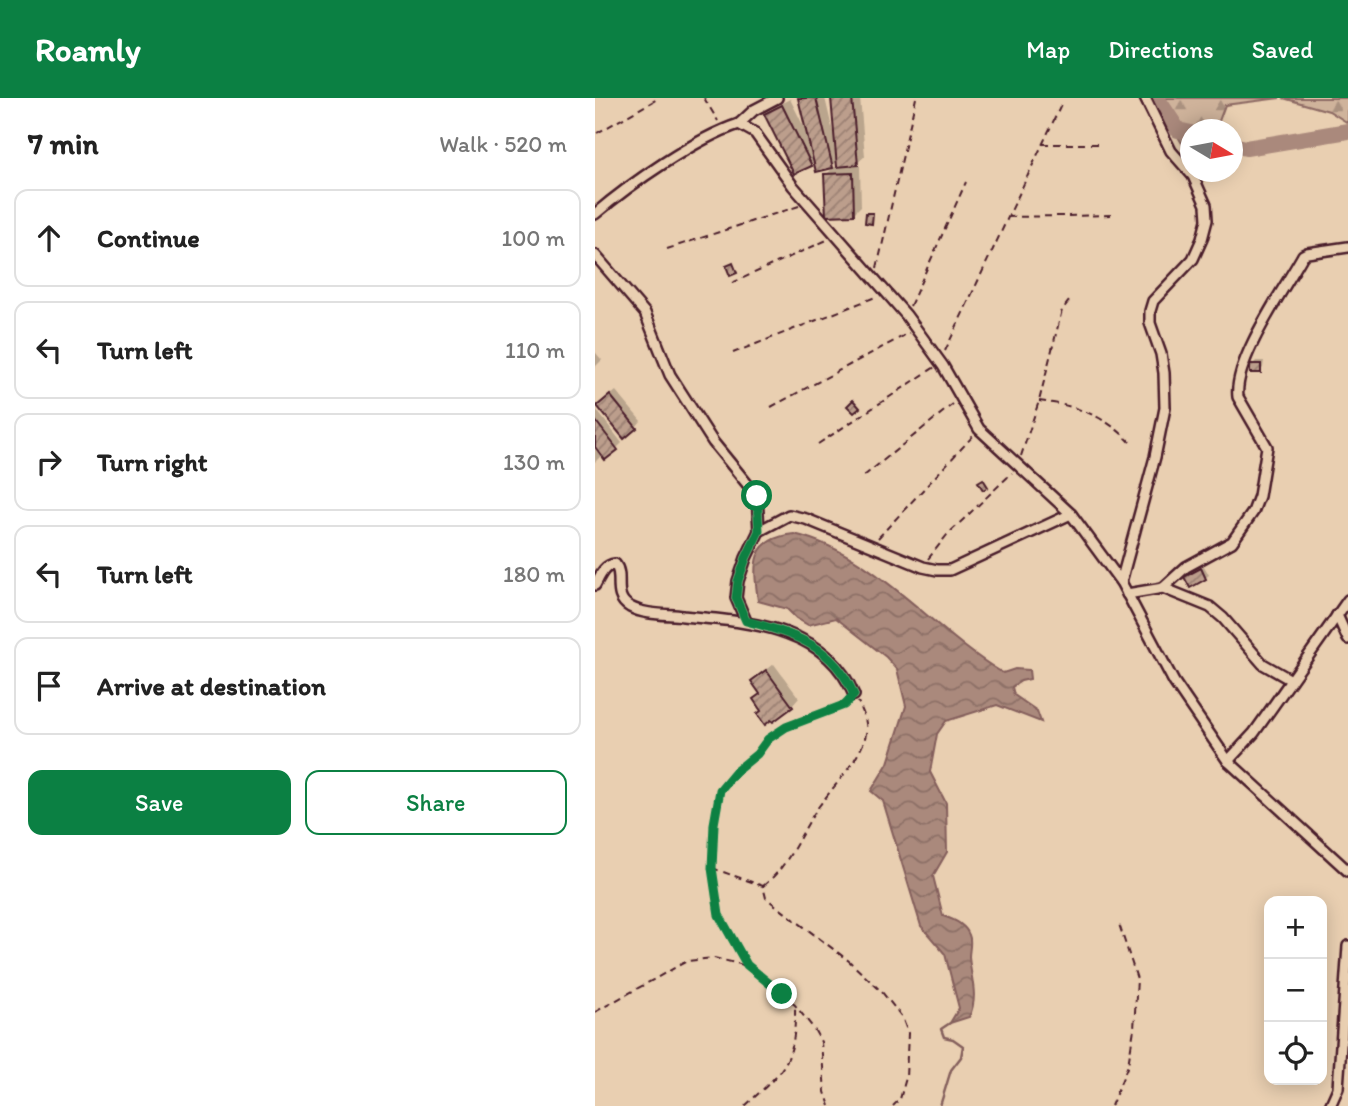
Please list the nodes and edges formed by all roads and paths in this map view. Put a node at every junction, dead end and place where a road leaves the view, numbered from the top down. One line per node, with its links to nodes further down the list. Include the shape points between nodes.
1 (659, 98): 9 (path)
2 (704, 98): 8 (path)
3 (777, 98): 7 (street, via 754,110)
4 (916, 98): 21 (path)
5 (1145, 98): 41 (street, via 1171,151 1193,176 1206,205 1206,220 1193,259 1153,301 1150,312 1164,373 1165,408)
6 (1061, 105): 10 (path)
7 (742, 125): 8 (street); 13 (street, via 755,133)
8 (723, 129): 14 (street, via 662,164)
9 (597, 133)
10 (1042, 144): 11 (path); 16 (path)
11 (1097, 144)
12 (966, 182): 25 (path)
13 (809, 204): 17 (street); 19 (path)
14 (595, 214)
15 (1115, 215): 16 (path)
16 (1008, 217): 28 (path)
17 (836, 235): 21 (street); 22 (path)
18 (1348, 247): 43 (street, via 1303,255 1242,366 1238,397 1267,447 1253,512 1232,542 1186,567)
19 (667, 250)
20 (595, 255): 38 (street, via 645,313 670,375 713,442 757,496)
21 (874, 279): 23 (street)
22 (732, 283)
23 (885, 293): 25 (street); 27 (path)
24 (1069, 301): 30 (path, via 1062,310)
25 (906, 315): 26 (street)
26 (916, 329): 28 (street); 31 (path)
27 (733, 353)
28 (941, 363): 29 (street); 34 (path)
29 (960, 398): 32 (street); 36 (path)
30 (1039, 401): 33 (path, via 1087,412 1116,426); 35 (path)
31 (771, 407)
32 (979, 429): 35 (street); 39 (path)
33 (1130, 442)
34 (818, 444)
35 (1018, 466): 37 (street); 40 (path, via 947,535)
36 (864, 476)
37 (1071, 514): 40 (street, via 950,570); 41 (street)
38 (759, 531): 39 (street, via 789,515); 47 (street, via 738,581 736,598)
39 (871, 545): 40 (street)
40 (923, 566)
41 (1121, 582): 44 (street)
42 (595, 584): 47 (street, via 604,569 615,564 619,593 631,607 650,613)
43 (1163, 588): 44 (street); 49 (street, via 1210,607 1263,664)
44 (1127, 594): 51 (street, via 1174,681)
45 (1348, 600): 46 (street)
46 (1337, 615): 48 (street); 49 (street)
47 (746, 621): 50 (street, via 804,640 837,666)
48 (1348, 639)
49 (1291, 680): 51 (street)
50 (854, 695): 52 (path, via 844,705 786,727 768,739 720,790); 54 (path, via 867,730 861,749 788,859)
51 (1228, 761): 53 (street)
52 (712, 868): 54 (path); 57 (path, via 719,915)
53 (1348, 871)
54 (763, 886): 63 (path, via 766,898 849,961 902,1017 908,1033 906,1078)
55 (1118, 920): 64 (path, via 1137,979 1128,1065)
56 (1348, 946): 60 (street)
57 (747, 965): 58 (path); 59 (path, via 714,958 687,961)
58 (795, 1005): 61 (path, via 792,1054 779,1074); 62 (path, via 821,1042)
59 (595, 1012)
60 (1345, 1041): 65 (street, via 1338,1088)
61 (745, 1106)
62 (830, 1106)
63 (894, 1106)
64 (1111, 1106)
65 (1330, 1106)

